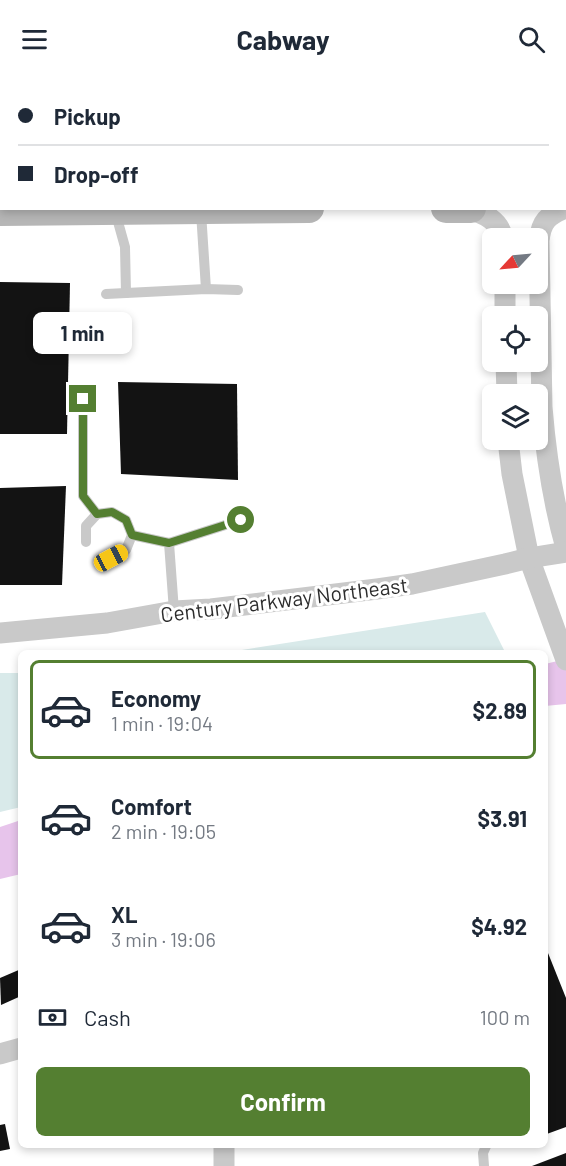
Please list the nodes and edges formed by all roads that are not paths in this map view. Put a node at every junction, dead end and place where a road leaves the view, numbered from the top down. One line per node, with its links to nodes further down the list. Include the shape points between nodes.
1 (115, 210): 2 (main road); 5 (main road); 10 (lane, via 125,247)
2 (201, 210): 7 (lane)
3 (474, 210): 6 (street, via 493,219)
4 (562, 210): 18 (street, via 547,219 539,241 544,433)
5 (0, 212)
6 (499, 228)
7 (206, 289): 8 (lane); 10 (lane)
8 (238, 290)
9 (105, 294): 10 (lane)
10 (126, 294)
11 (83, 399): 13 (lane, via 83,496)
12 (509, 450): 20 (street)
13 (97, 514): 15 (lane, via 112,512 126,520); 16 (lane, via 86,526)
14 (241, 520): 17 (lane)
15 (132, 535): 17 (lane); 19 (lane, via 126,550)
16 (86, 542)
17 (169, 543): 21 (lane)
18 (566, 550): 20 (street, Century Parkway Northeast)
19 (111, 558)
20 (530, 558): 21 (street, Century Parkway Northeast, via 412,584); 23 (street)
21 (174, 611): 22 (street, Century Parkway Northeast, via 107,623)
22 (0, 633)
23 (566, 660)
24 (18, 1049): 25 (street)
25 (0, 1054)
26 (224, 1148): 28 (street)
27 (485, 1148): 29 (lane)
28 (224, 1166)
29 (484, 1166)

